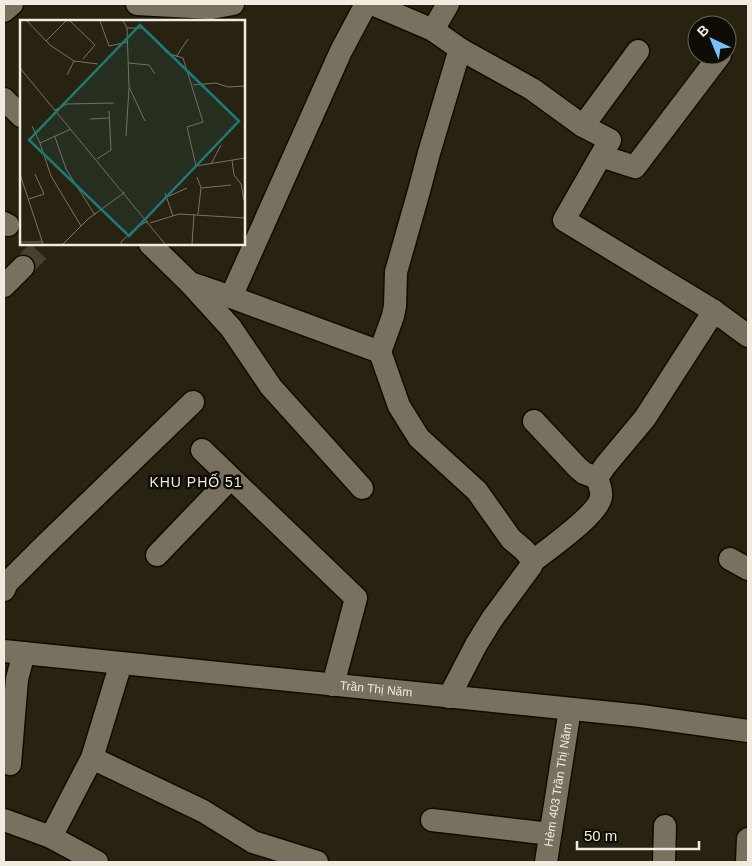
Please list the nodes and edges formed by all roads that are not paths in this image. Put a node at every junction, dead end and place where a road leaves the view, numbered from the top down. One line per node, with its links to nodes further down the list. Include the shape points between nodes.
1 (12, 4): 8 (street)
2 (137, 4): 7 (street)
3 (232, 4): 7 (street, via 211,8)
4 (366, 4): 19 (street, via 341,51)
5 (372, 4): 9 (street)
6 (448, 4): 9 (street)
7 (165, 5)
8 (4, 11)
9 (433, 30): 10 (street)
10 (460, 49): 13 (street, via 532,89); 22 (street, via 396,272 394,311)
11 (638, 51): 13 (street)
12 (712, 65): 14 (street, via 635,167)
13 (583, 126): 14 (street, via 610,140)
14 (601, 156): 20 (street, via 564,220)
15 (151, 245): 17 (street)
16 (23, 267): 18 (street)
17 (190, 283): 19 (street); 28 (street, via 231,328 271,387)
18 (4, 286)
19 (231, 297): 22 (street)
20 (714, 311): 21 (street); 26 (street, via 645,418)
21 (748, 336)
22 (380, 352): 30 (street, via 399,406 419,438 477,491 511,539)
23 (193, 402): 31 (street, via 42,548)
24 (534, 421): 26 (street, via 578,468)
25 (202, 450): 27 (street)
26 (597, 478): 30 (street, via 601,488 598,506 589,517)
27 (230, 479): 29 (street); 34 (street, via 356,598)
28 (362, 488)
29 (157, 555)
30 (532, 562): 35 (street, via 492,619)
31 (4, 590)
32 (14, 652): 33 (street, Trần Thị Năm); 39 (street, via 17,679)
33 (121, 663): 34 (street, Trần Thị Năm); 38 (street)
34 (333, 685): 35 (street, Trần Thị Năm)
35 (449, 696): 36 (street, Trần Thị Năm)
36 (570, 709): 37 (street, Trần Thị Năm); 43 (street, Hẻm 403 Trần Thị Năm)
37 (748, 731)
38 (92, 758): 44 (street); 47 (street, via 203,811 253,842)
39 (10, 764)
40 (4, 820): 44 (street)
41 (432, 820): 43 (street)
42 (665, 826): 49 (street)
43 (550, 834): 48 (street, Hẻm 403 Trần Thị Năm)
44 (51, 838): 46 (street)
45 (748, 839): 50 (street)
46 (96, 862)
47 (317, 862)
48 (546, 862)
49 (664, 862)
50 (747, 862)

